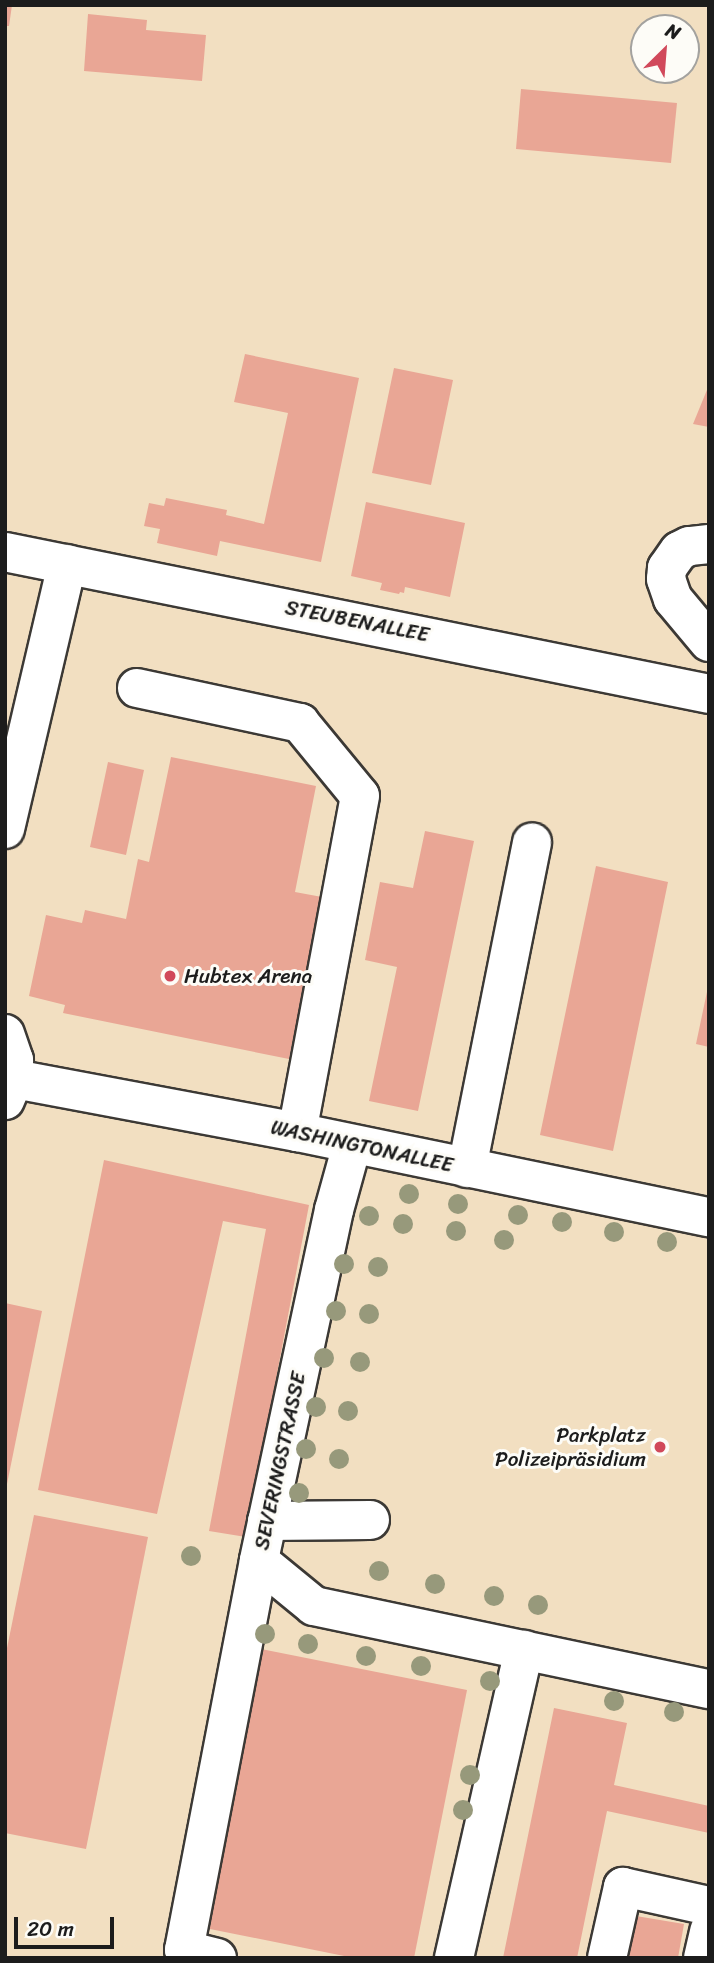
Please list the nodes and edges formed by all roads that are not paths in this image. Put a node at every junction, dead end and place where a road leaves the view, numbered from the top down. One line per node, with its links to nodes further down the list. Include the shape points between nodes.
1 (709, 544): 4 (street, via 679,551 667,568 666,579 673,598)
2 (5, 552): 3 (street, STEUBENALLEE)
3 (67, 564): 6 (street, STEUBENALLEE); 7 (street)
4 (709, 642)
5 (137, 688): 11 (street, via 300,723 360,796)
6 (709, 694)
7 (5, 829)
8 (533, 842): 13 (street)
9 (5, 1034): 10 (street, via 14,1059)
10 (9, 1090): 11 (street, WASHINGTONALLEE)
11 (297, 1132): 12 (street, WASHINGTONALLEE)
12 (352, 1144): 13 (street, WASHINGTONALLEE); 16 (street, SEVERINGSTRASSE)
13 (467, 1168): 14 (street, WASHINGTONALLEE)
14 (709, 1217)
15 (370, 1520): 16 (street)
16 (267, 1521): 17 (street, SEVERINGSTRASSE)
17 (258, 1561): 18 (street, SEVERINGSTRASSE, via 314,1606); 22 (street, via 184,1950)
18 (523, 1650): 19 (street, SEVERINGSTRASSE); 23 (street)
19 (709, 1689)
20 (709, 1906): 24 (street, via 623,1886)
21 (709, 1931): 25 (street)
22 (217, 1958)
23 (454, 1958)
24 (607, 1958)
25 (703, 1958)

